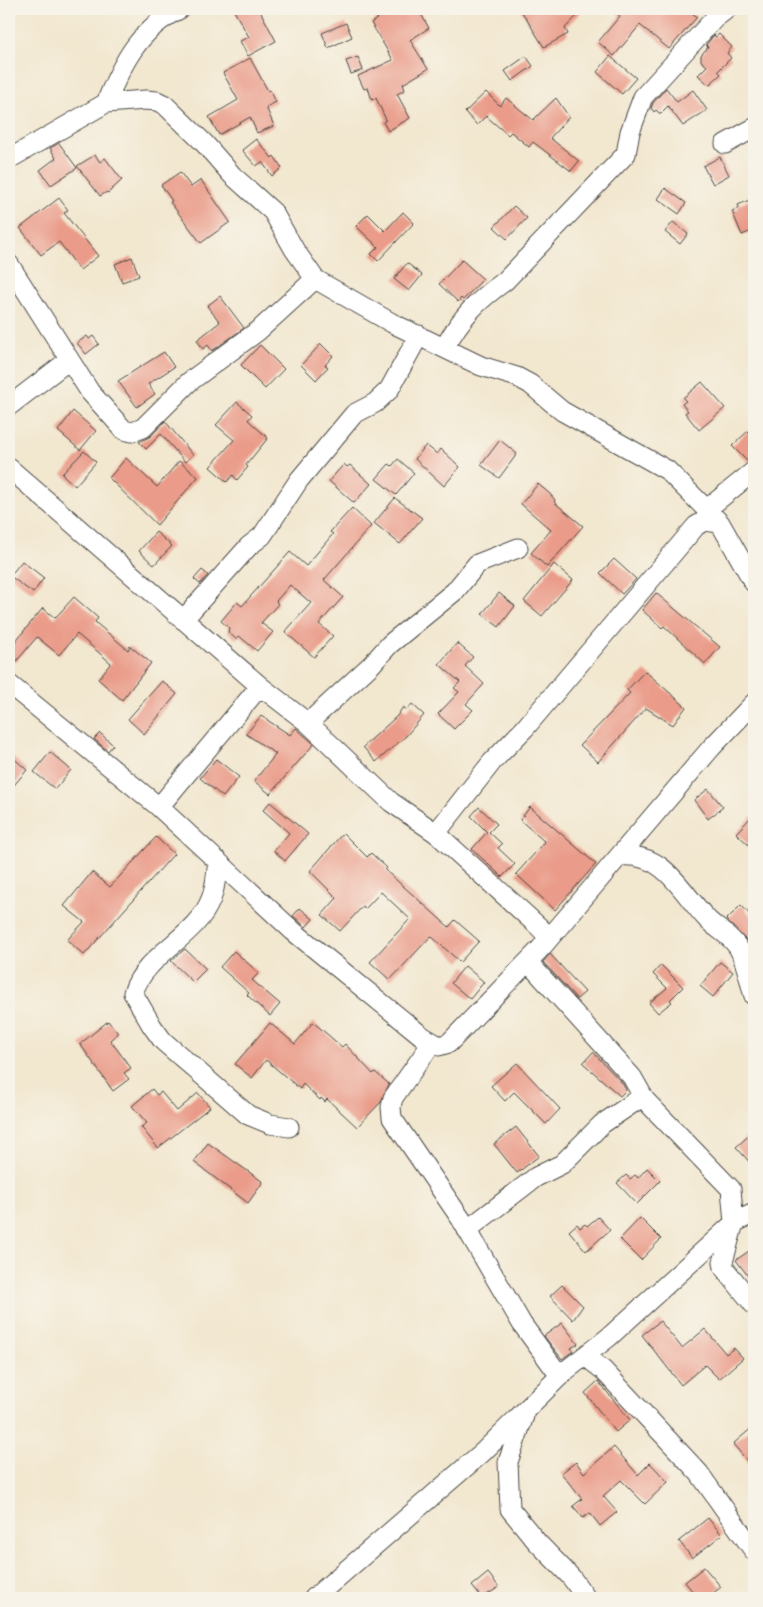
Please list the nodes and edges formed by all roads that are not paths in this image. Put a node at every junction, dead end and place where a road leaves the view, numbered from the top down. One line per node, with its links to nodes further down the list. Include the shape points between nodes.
1 (180, 9): 3 (street, via 156,23 137,42 121,67)
2 (727, 9): 10 (street, via 643,97 626,154 505,281 481,298 459,321)
3 (106, 103): 6 (street); 8 (street, via 146,100 165,105 232,175 273,212)
4 (754, 128): 5 (street)
5 (724, 144)
6 (9, 159)
7 (9, 264): 11 (street)
8 (316, 279): 9 (street); 11 (street, via 258,331 188,382 143,428 132,432 124,430 90,392)
9 (419, 335): 10 (street); 19 (street, via 389,390 375,403 354,414 299,480 262,536 249,546)
10 (445, 347): 15 (street, via 481,366 530,384 562,411 667,470)
11 (69, 360): 12 (street)
12 (9, 406)
13 (9, 468): 19 (street)
14 (754, 471): 15 (street)
15 (708, 509): 16 (street)
16 (720, 523): 18 (street); 25 (street, via 704,521 696,526 525,728 492,762)
17 (518, 548): 23 (street, via 477,564 455,591 390,644)
18 (754, 583)
19 (183, 620): 21 (street)
20 (9, 684): 24 (street)
21 (260, 686): 23 (street); 24 (street)
22 (754, 703): 26 (street, via 711,748)
23 (308, 723): 25 (street, via 391,802)
24 (159, 807): 27 (street)
25 (436, 833): 28 (street, via 546,933)
26 (621, 856): 28 (street); 30 (street, via 638,855 651,860 672,877 707,920 738,947)
27 (218, 861): 31 (street, via 293,931); 33 (street, via 213,894 200,918 144,973 134,994 163,1041 248,1115)
28 (546, 940): 29 (street)
29 (528, 962): 31 (street, via 449,1043 439,1046); 32 (street, via 632,1077)
30 (754, 996)
31 (432, 1043): 36 (street, via 393,1098 392,1118)
32 (646, 1100): 35 (street, via 730,1189); 36 (street, via 639,1099 602,1124 562,1164 530,1182)
33 (289, 1127)
34 (754, 1213): 35 (street)
35 (734, 1223): 37 (street, via 724,1268); 38 (street, via 609,1338)
36 (468, 1230): 39 (street, via 522,1324 554,1368)
37 (754, 1305)
38 (585, 1356): 39 (street); 41 (street, via 603,1370 699,1473)
39 (564, 1372): 40 (street)
40 (525, 1412): 42 (street); 43 (street, via 508,1462 510,1509)
41 (754, 1551)
42 (314, 1598)
43 (586, 1598)

